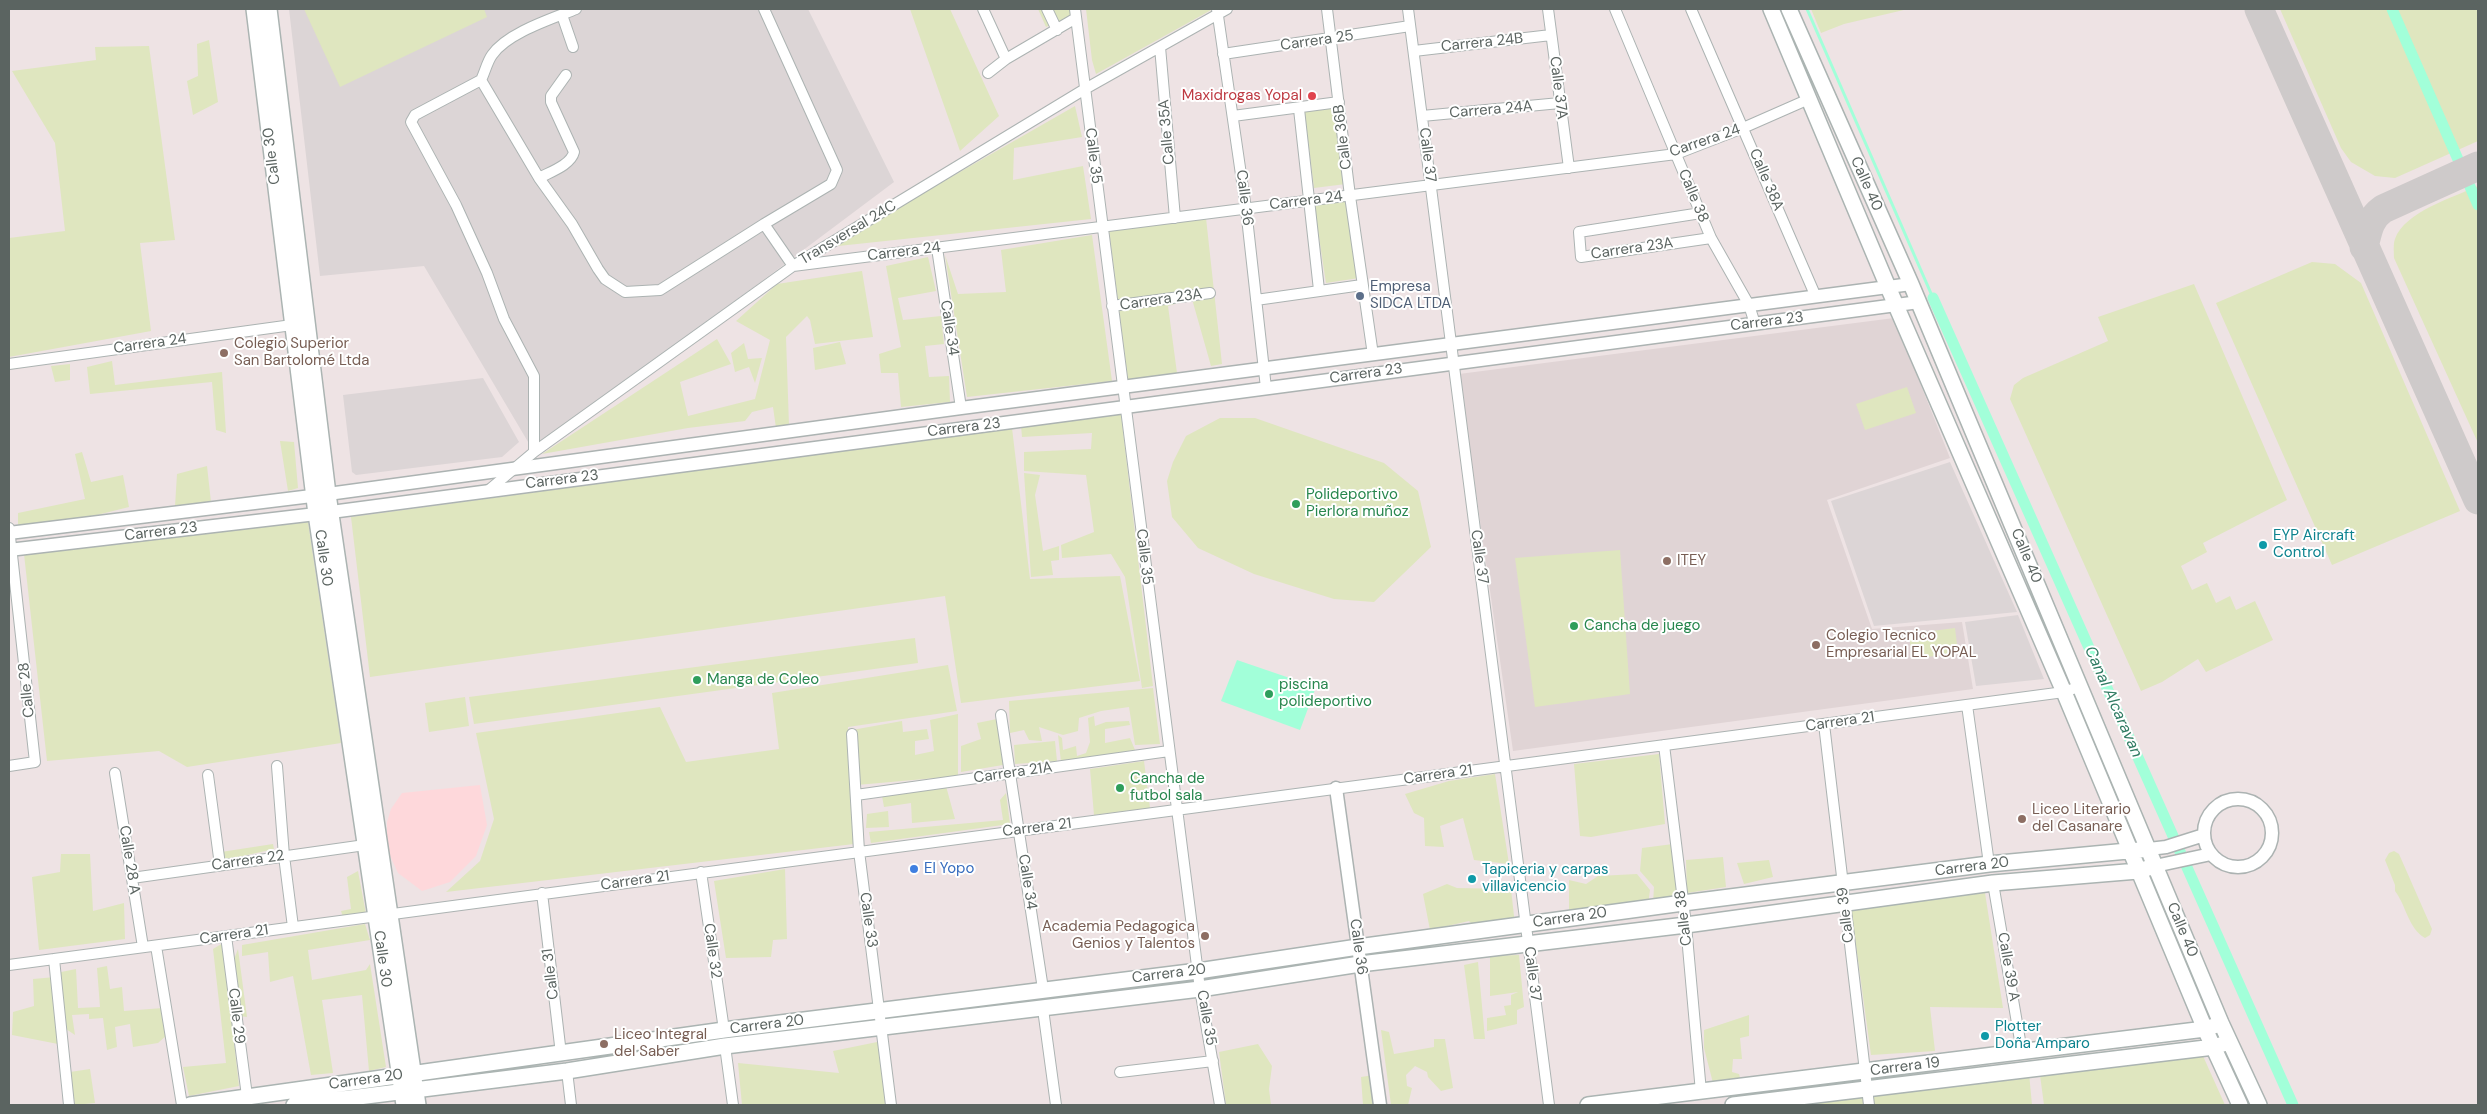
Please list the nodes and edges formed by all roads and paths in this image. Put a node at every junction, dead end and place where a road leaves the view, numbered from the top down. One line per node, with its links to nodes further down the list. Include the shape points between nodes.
1 (254, 9): 64 (main road, Calle 30)
2 (269, 9): 77 (main road, Calle 30)
3 (576, 9): 17 (street)
4 (764, 9): 47 (street, via 837,170 831,184)
5 (983, 9): 26 (street)
6 (1047, 9): 19 (street)
7 (1227, 9): 15 (street, Transversal 24C)
8 (1327, 9): 21 (street, Calle 36B)
9 (1408, 9): 18 (street, Calle 37)
10 (1548, 9): 20 (street, Calle 37A)
11 (1615, 9): 38 (street, Calle 38)
12 (1691, 9): 37 (street, Calle 38A)
13 (1771, 9): 31 (main road, Calle 40)
14 (1789, 9): 52 (main road, Calle 40)
15 (1217, 12): 23 (street, Transversal 24C); 25 (street, Calle 36)
16 (1076, 14): 19 (street); 30 (street, Calle 35)
17 (562, 15): 22 (street); 29 (street, via 499,46)
18 (1410, 26): 21 (street, Carrera 25); 24 (street, Calle 37)
19 (1057, 30): 26 (street)
20 (1551, 35): 24 (street, Carrera 24B); 33 (street, Calle 37A)
21 (1331, 39): 25 (street, Carrera 25); 32 (street, Calle 36B)
22 (573, 47)
23 (1160, 47): 30 (street, Transversal 24C); 46 (street, Calle 35A)
24 (1414, 51): 36 (street, Calle 37)
25 (1223, 54): 35 (street, Calle 36)
26 (1006, 59): 27 (street)
27 (988, 73)
28 (566, 75): 40 (street, via 551,96 551,102 574,152 573,157)
29 (481, 80): 40 (street); 74 (street, via 415,115 411,122 456,205 504,319 534,376)
30 (1085, 89): 48 (street, Calle 35); 51 (street, Transversal 24C)
31 (1810, 99): 37 (street, Carrera 24); 54 (main road, Calle 40)
32 (1339, 102): 34 (street); 42 (street, Calle 36B)
33 (1560, 103): 36 (street, Carrera 24A); 39 (street, Calle 37A)
34 (1299, 109): 35 (street); 43 (street)
35 (1233, 116): 44 (street, Calle 36)
36 (1422, 116): 41 (street, Calle 37)
37 (1743, 128): 38 (street, Carrera 24); 57 (street, Calle 38A)
38 (1676, 154): 39 (street, Carrera 24); 45 (street, Calle 38)
39 (1568, 168): 41 (street, Carrera 24)
40 (539, 178): 47 (street, via 605,279 632,294 660,290)
41 (1431, 185): 42 (street, Carrera 24); 65 (street, Calle 37)
42 (1350, 196): 43 (street, Carrera 24); 53 (street, Calle 36B)
43 (1310, 201): 44 (street, Carrera 24); 55 (street)
44 (1246, 209): 46 (street, Carrera 24); 58 (street, Calle 36)
45 (1701, 213): 49 (street, Calle 38); 49 (street, Carrera 23A, via 1579,232 1581,257)
46 (1175, 218): 48 (street, Carrera 24)
47 (764, 224): 51 (street)
48 (1102, 227): 50 (street, Carrera 24); 62 (street, Calle 35)
49 (1711, 238): 60 (street, Calle 38)
50 (937, 248): 51 (street, Carrera 24); 73 (street, Calle 34)
51 (792, 266): 74 (street, Transversal 24C)
52 (1911, 284): 54 (street, Carrera 23); 59 (main road, Calle 40)
53 (1362, 285): 55 (street); 66 (street, Calle 36B)
54 (1888, 287): 57 (street, Carrera 23); 61 (main road, Calle 40)
55 (1319, 290): 58 (street)
56 (1210, 293): 62 (street, Carrera 23A)
57 (1816, 297): 60 (street, Carrera 23)
58 (1256, 300): 69 (street, Calle 36)
59 (1919, 302): 61 (street, Carrera 23); 82 (main road, Calle 40)
60 (1749, 305): 63 (street, Calle 38); 65 (street, Carrera 23)
61 (1896, 305): 63 (street, Carrera 23); 83 (main road, Calle 40)
62 (1112, 306): 70 (street, Calle 35)
63 (1755, 324): 67 (street, Carrera 23)
64 (292, 325): 68 (street, Carrera 24); 77 (main road, Calle 30)
65 (1450, 344): 66 (street, Carrera 23); 67 (street, Calle 37)
66 (1373, 355): 69 (street, Carrera 23)
67 (1453, 362): 71 (street, Carrera 23); 90 (street, Calle 37)
68 (9, 364)
69 (1264, 369): 70 (street, Carrera 23); 71 (street, Calle 36)
70 (1122, 388): 72 (street, Calle 35); 73 (street, Carrera 23)
71 (1266, 388): 72 (street, Carrera 23)
72 (1125, 406): 76 (street, Carrera 23); 89 (street, Calle 35)
73 (961, 408): 75 (street, Carrera 23)
74 (534, 452): 75 (street, Transversal 24C)
75 (513, 469): 76 (street, Transversal 24C); 77 (street, Carrera 23)
76 (490, 489): 78 (street, Carrera 23)
77 (321, 495): 78 (main road, Calle 30); 80 (street, Carrera 23)
78 (323, 512): 81 (street, Carrera 23); 101 (main road, Calle 30); 118 (main road, Calle 30)
79 (9, 528): 80 (street, Calle 28)
80 (9, 533): 81 (street, Calle 28)
81 (10, 549): 91 (street, Calle 28, via 35,762)
82 (2081, 686): 83 (street, Carrera 21); 102 (main road, Calle 40)
83 (2064, 692): 84 (street, Carrera 21); 104 (main road, Calle 40)
84 (1967, 705): 86 (street, Carrera 21); 107 (street)
85 (1002, 715): 94 (street, Calle 34)
86 (1824, 724): 88 (street, Carrera 21); 114 (street, Calle 39)
87 (852, 734): 97 (street, Calle 33)
88 (1664, 745): 90 (street, Carrera 21); 117 (street, Calle 38)
89 (1170, 751): 94 (street, Carrera 21A); 98 (street, Calle 35)
90 (1506, 765): 96 (street, Carrera 21); 119 (street, Calle 37)
91 (9, 766)
92 (277, 766): 106 (street)
93 (114, 774): 112 (street, Calle 28 A)
94 (1011, 774): 97 (street, Carrera 21A); 99 (street, Calle 34)
95 (208, 775): 108 (street)
96 (1336, 788): 98 (street, Carrera 21); 126 (street, Calle 36)
97 (856, 795): 103 (street, Calle 33)
98 (1177, 809): 99 (street, Carrera 21); 130 (street, Calle 35)
99 (1019, 830): 103 (street, Carrera 21); 131 (street, Calle 34)
100 (2204, 835): 102 (street); 105 (street); 105 (street, via 2210,814 2217,807 2236,799 2256,804 2269,820 2271,840 2268,850 2252,864 2232,867)
101 (365, 845): 106 (street, Carrera 22); 118 (main road, Calle 30)
102 (2149, 849): 104 (main road, Carrera 20); 109 (main road, Calle 40)
103 (859, 850): 111 (street, Carrera 21); 134 (street, Calle 33)
104 (2130, 851): 107 (main road, Carrera 20); 110 (main road, Calle 40)
105 (2211, 854): 109 (street)
106 (284, 856): 108 (street, Carrera 22); 121 (street)
107 (1989, 864): 114 (main road, Carrera 20)
108 (220, 865): 112 (street, Carrera 22)
109 (2162, 865): 110 (main road, Carrera 20); 135 (main road, Calle 40)
110 (2138, 870): 113 (main road, Carrera 20); 136 (main road, Calle 40)
111 (701, 872): 115 (street, Carrera 21); 137 (street, Calle 32)
112 (132, 878): 125 (street, Calle 28 A)
113 (1993, 883): 116 (main road, Carrera 20); 141 (street, Calle 39 A)
114 (1843, 884): 116 (street, Calle 39); 117 (main road, Carrera 20)
115 (542, 893): 118 (street, Carrera 21); 142 (street, Calle 31)
116 (1845, 902): 120 (main road, Carrera 20); 146 (street, Calle 39)
117 (1683, 904): 119 (main road, Carrera 20); 120 (street, Calle 38)
118 (383, 914): 121 (street, Carrera 21); 147 (main road, Calle 30)
119 (1526, 924): 123 (street, Calle 37); 126 (main road, Carrera 20)
120 (1686, 925): 123 (main road, Carrera 20); 149 (street, Calle 38)
121 (293, 927): 122 (street, Carrera 21)
122 (226, 936): 124 (street, Carrera 21); 150 (street, Calle 29)
123 (1529, 944): 128 (main road, Carrera 20); 162 (street, Calle 37)
124 (156, 946): 125 (street, Carrera 21); 153 (street)
125 (143, 947): 127 (street, Carrera 21)
126 (1358, 947): 128 (street, Calle 36); 130 (main road, Carrera 20)
127 (54, 959): 129 (street, Carrera 21); 152 (street)
128 (1360, 964): 132 (main road, Carrera 20); 161 (street, Calle 36)
129 (9, 965)
130 (1198, 971): 131 (main road, Carrera 20); 132 (street, Calle 35)
131 (1043, 990): 134 (main road, Carrera 20)
132 (1200, 990): 133 (main road, Carrera 20); 143 (street, Calle 35)
133 (1043, 1009): 134 (main road, Carrera 20); 159 (street)
134 (882, 1019): 137 (main road, Carrera 20); 139 (main road, Carrera 20); 158 (street, Calle 33)
135 (2221, 1023): 136 (main road, Carrera 19); 138 (main road, Calle 40)
136 (2205, 1029): 140 (main road, Calle 40); 141 (main road, Carrera 19)
137 (724, 1030): 142 (main road, Carrera 20)
138 (2228, 1041): 140 (main road, Carrera 19); 167 (main road, Calle 40)
139 (725, 1046): 144 (main road, Carrera 20); 157 (street)
140 (2214, 1047): 148 (main road, Carrera 19); 166 (main road, Calle 40)
141 (2022, 1052): 146 (main road, Carrera 19)
142 (561, 1054): 147 (main road, Carrera 20)
143 (1213, 1061): 145 (street); 160 (street, Calle 35)
144 (567, 1071): 151 (main road, Carrera 20); 156 (street)
145 (1120, 1072)
146 (1865, 1072): 148 (street, Calle 39); 149 (main road, Carrera 19)
147 (406, 1074): 150 (main road, Carrera 20); 151 (main road, Calle 30)
148 (1867, 1089): 164 (main road, Carrera 19); 165 (street, Calle 39)
149 (1701, 1092): 163 (main road, Carrera 19)
150 (247, 1096): 154 (main road, Carrera 20)
151 (410, 1098): 155 (main road, Carrera 20)
152 (70, 1105)
153 (182, 1105)
154 (190, 1105)
155 (294, 1105)
156 (571, 1105)
157 (733, 1105)
158 (891, 1105)
159 (1056, 1105)
160 (1220, 1105)
161 (1380, 1105)
162 (1549, 1105)
163 (1588, 1105)
164 (1733, 1105)
165 (1869, 1105)
166 (2240, 1105)
167 (2259, 1105)

